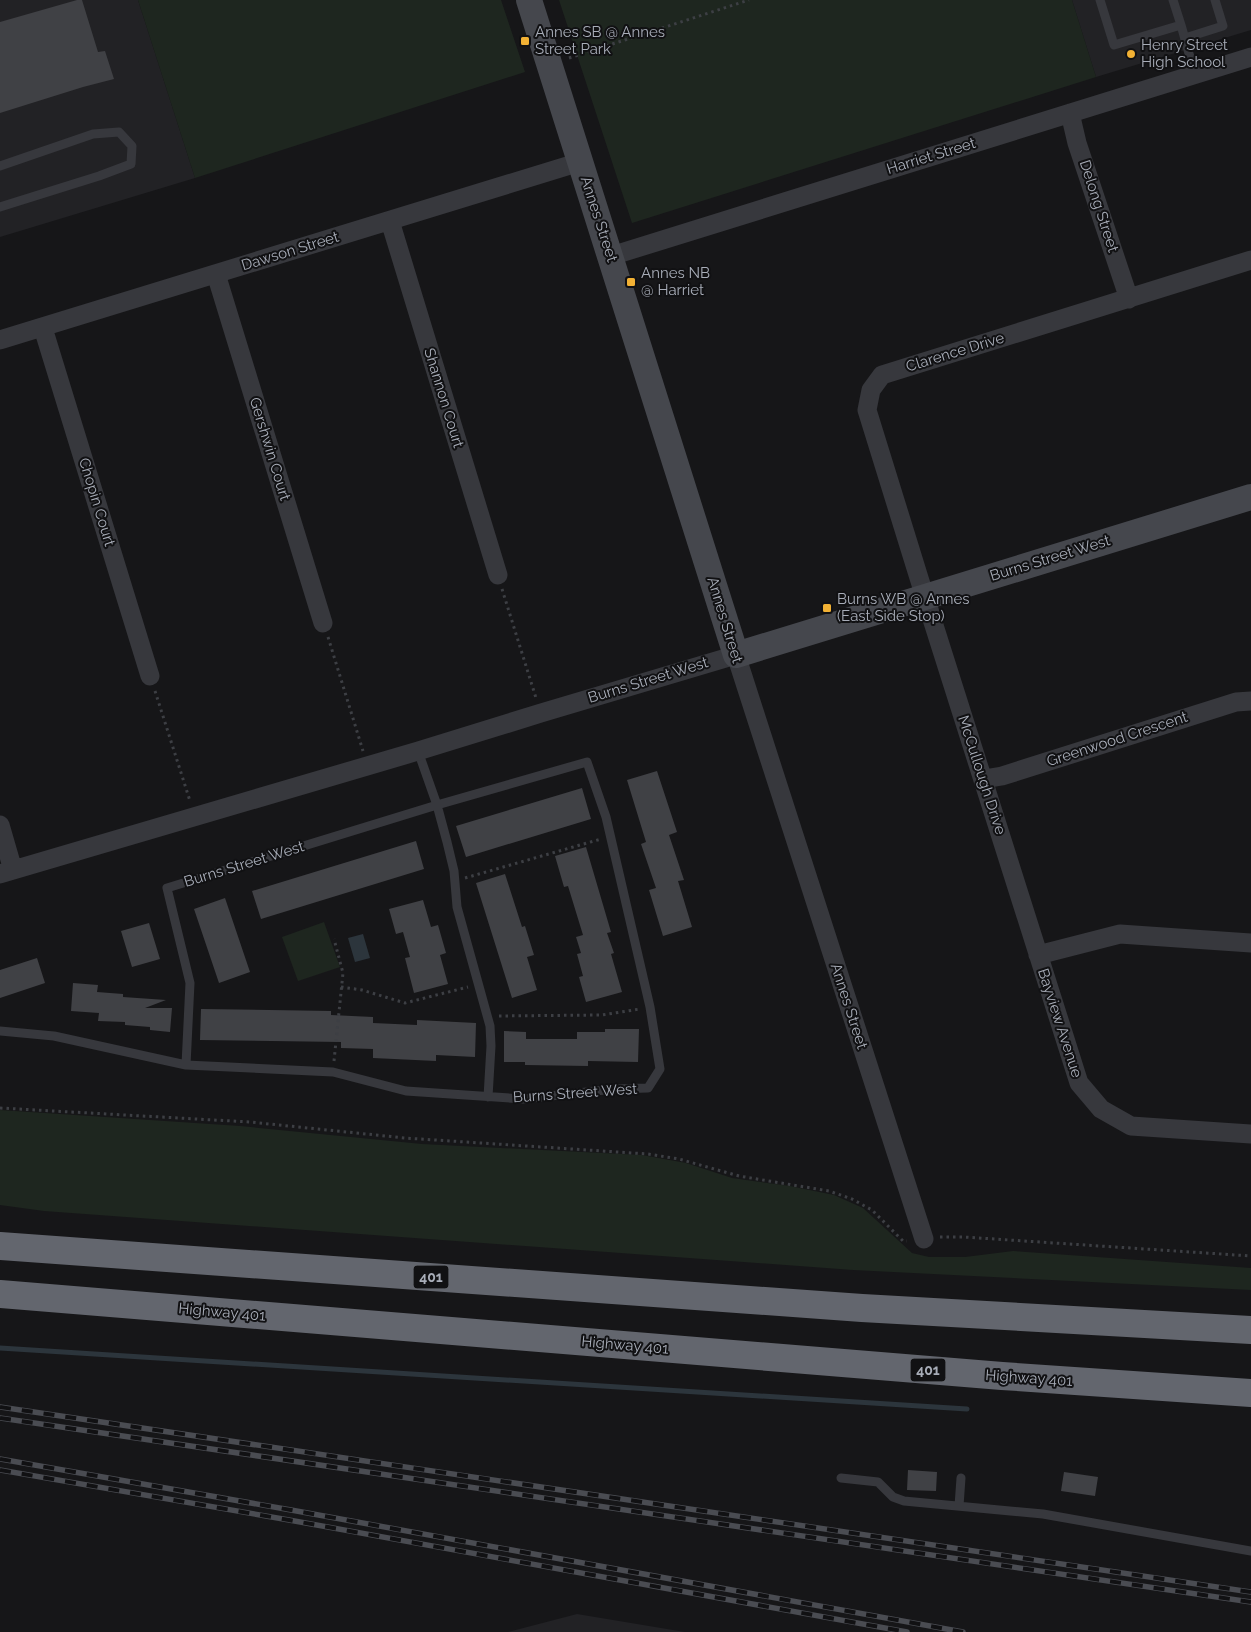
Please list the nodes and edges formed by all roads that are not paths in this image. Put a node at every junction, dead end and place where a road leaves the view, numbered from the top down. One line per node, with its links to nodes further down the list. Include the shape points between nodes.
1 (529, 0): 10 (street, Annes Street)
2 (1100, 0): 5 (lane, via 1114,45)
3 (1173, 0): 5 (lane)
4 (1215, 0): 6 (lane, via 1223,26)
5 (1181, 25): 6 (lane)
6 (1184, 38): 8 (lane)
7 (1251, 57): 8 (street, Harriet Street)
8 (1195, 74): 9 (street, Harriet Street)
9 (1070, 113): 14 (street, Harriet Street); 17 (street, Delong Street)
10 (580, 162): 13 (street, Dawson Street); 14 (street, Annes Street)
11 (0, 166): 12 (lane, via 93,134 119,132 132,146 131,164)
12 (0, 207)
13 (390, 221): 16 (street, Dawson Street); 21 (street, Shannon Court)
14 (611, 256): 24 (street, Annes Street)
15 (1251, 260): 17 (street, Clarence Drive)
16 (216, 274): 18 (street, Dawson Street); 23 (street, Gershwin Court)
17 (1129, 299): 22 (street, Clarence Drive, via 882,375 871,390 867,410)
18 (44, 328): 19 (street, Dawson Street); 25 (street, Chopin Court)
19 (0, 340)
20 (1251, 496): 22 (street, Burns Street West)
21 (498, 575)
22 (924, 596): 24 (street, Burns Street West); 28 (street, McCullough Drive)
23 (323, 623)
24 (736, 655): 27 (street, Burns Street West); 38 (street, Annes Street)
25 (150, 676)
26 (1251, 701): 28 (street, Greenwood Crescent, via 1236,702)
27 (418, 751): 29 (lane); 31 (street, Burns Street West)
28 (984, 779): 33 (street, McCullough Drive)
29 (437, 805): 35 (lane, Burns Street West, via 166,888 190,983); 36 (lane, via 447,842 456,908 490,1026); 36 (lane, Burns Street West, via 587,762 611,836 650,1007 660,1069 648,1088 523,1099)
30 (0, 825): 31 (street)
31 (7, 872)
32 (1251, 943): 33 (street, via 1120,934)
33 (1038, 955): 37 (street, Bayview Avenue, via 1079,1083 1101,1109 1131,1126)
34 (0, 1031): 35 (lane, Burns Street West, via 54,1036)
35 (186, 1065): 36 (lane, Burns Street West, via 333,1072 406,1090)
36 (488, 1097)
37 (1251, 1134)
38 (924, 1239)
39 (0, 1246): 41 (highway, 401, via 862,1308)
40 (0, 1294): 42 (highway, Highway 401 / 401)
41 (1251, 1330)
42 (1251, 1393)
43 (841, 1478): 45 (lane, via 878,1482 893,1498 904,1502)
44 (960, 1478): 45 (lane)
45 (959, 1506): 46 (lane, via 1042,1514)
46 (1251, 1551)

